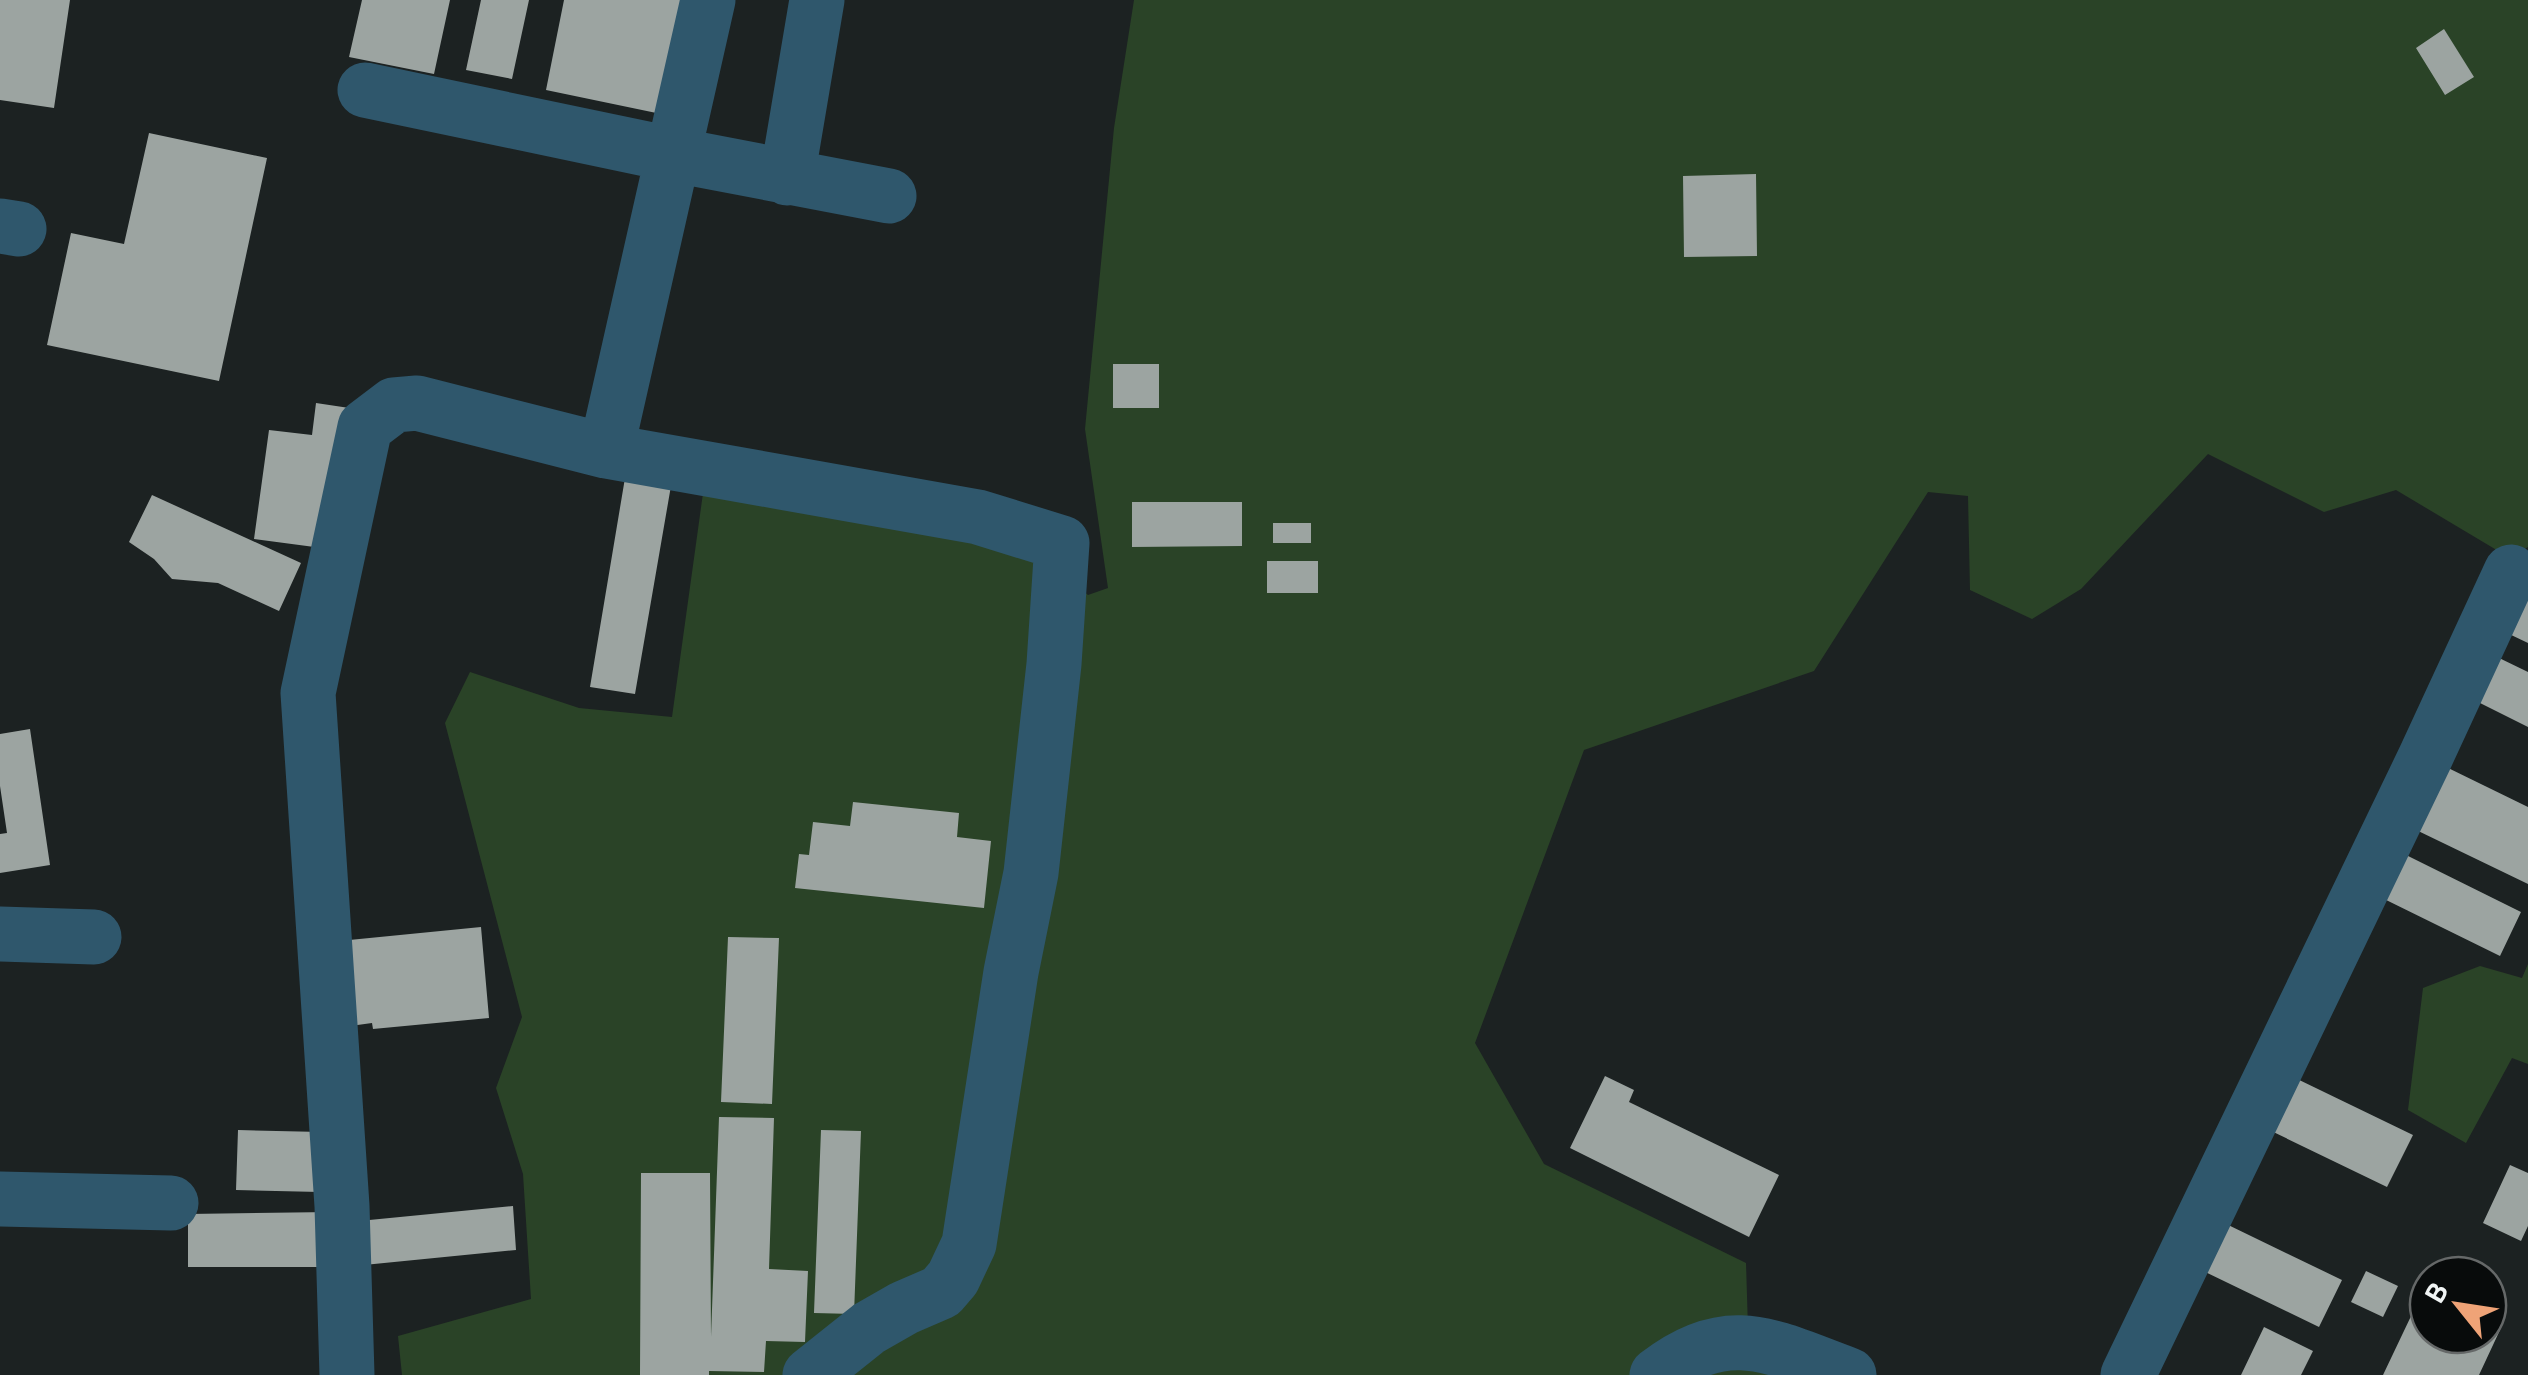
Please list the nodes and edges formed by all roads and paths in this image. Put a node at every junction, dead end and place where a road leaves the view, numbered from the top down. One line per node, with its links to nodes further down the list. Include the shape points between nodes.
1 (708, 0): 4 (street)
2 (818, 0): 5 (street)
3 (365, 90): 4 (street)
4 (674, 155): 5 (street); 7 (street)
5 (787, 178): 6 (street)
6 (889, 196)
7 (606, 451): 13 (street, via 416,403 394,406 365,427 308,694); 14 (street, via 966,514 1062,543 1031,874 969,1244 941,1292 868,1328)
8 (2511, 572): 17 (street)
9 (0, 934): 10 (street)
10 (94, 936)
11 (0, 1199): 12 (street)
12 (171, 1203)
13 (347, 1375)
14 (810, 1375)
15 (1657, 1375): 16 (street, via 1717,1342 1761,1343)
16 (1849, 1375)
17 (2128, 1375)

